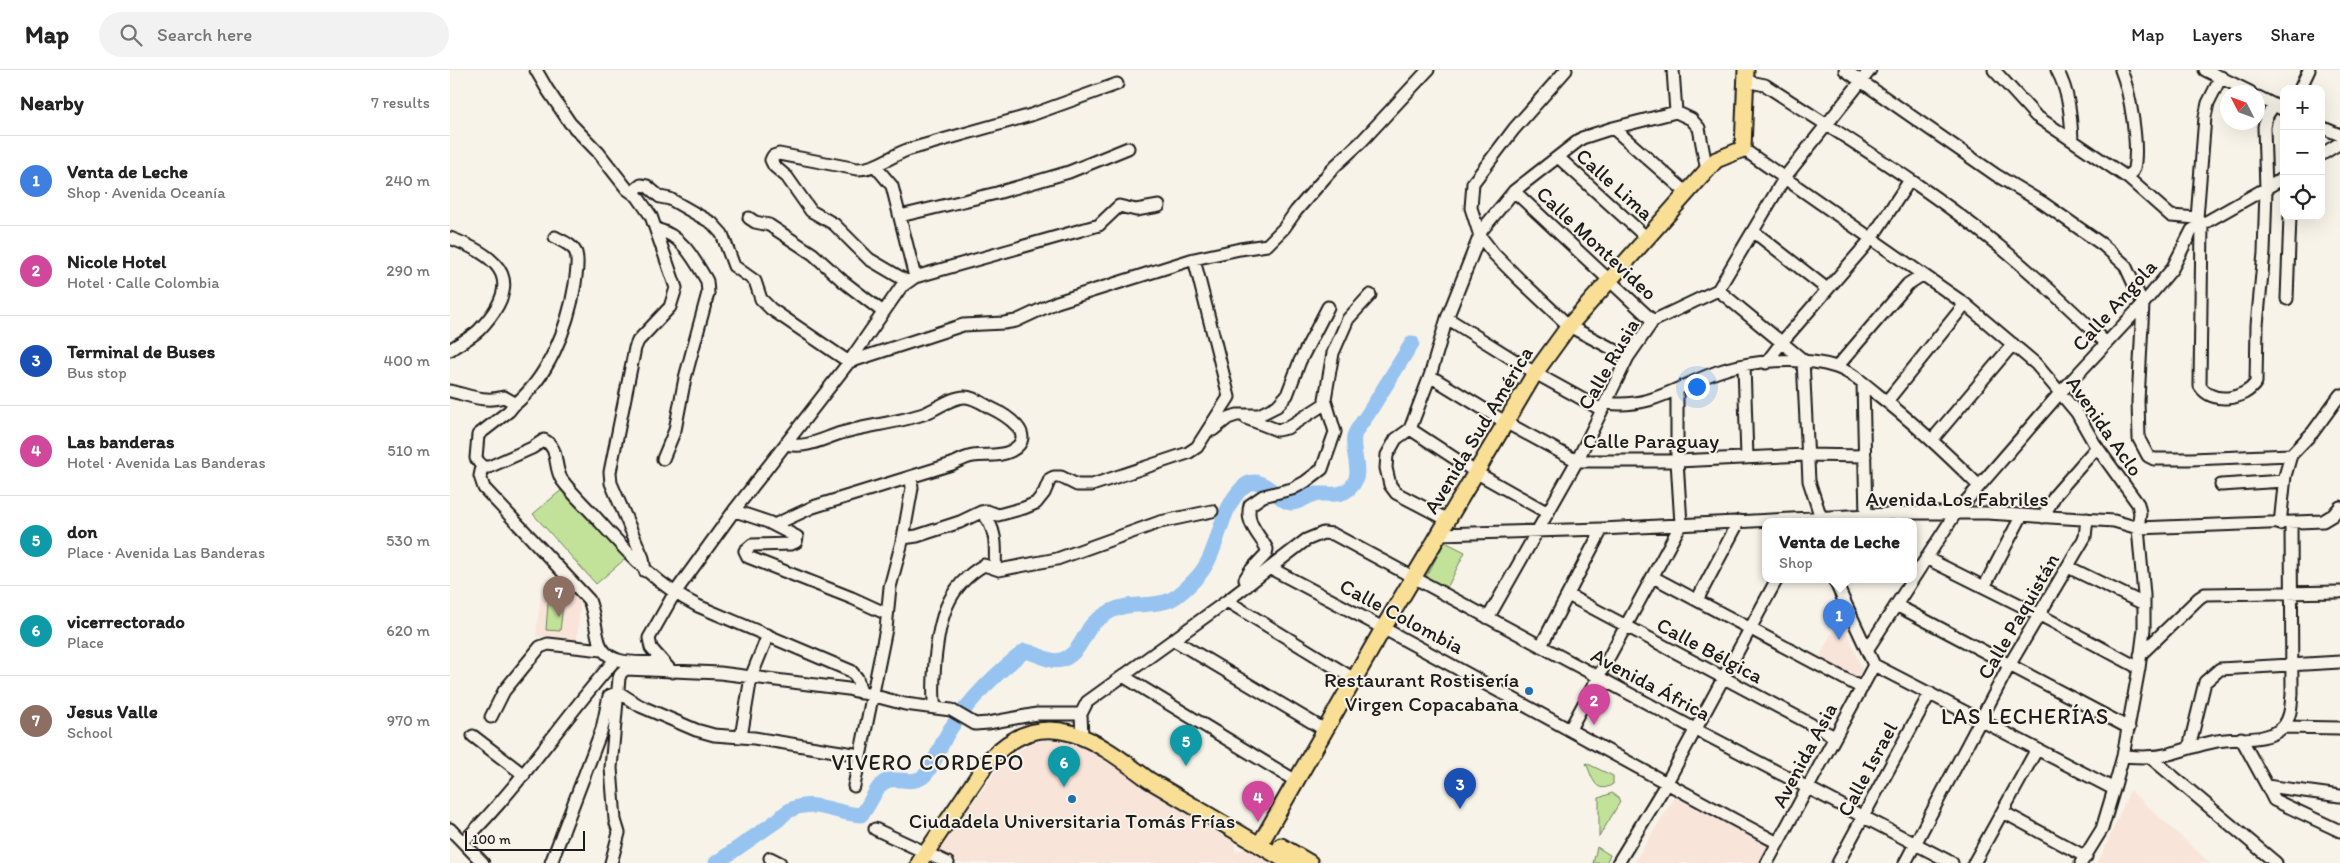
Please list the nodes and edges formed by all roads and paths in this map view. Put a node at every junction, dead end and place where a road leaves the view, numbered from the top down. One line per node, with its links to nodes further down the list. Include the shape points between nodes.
1 (536, 70): 40 (street, via 546,90 570,122 627,189)
2 (1428, 70): 53 (street, via 1334,166 1267,245)
3 (1566, 70): 49 (street, via 1514,129 1473,183 1471,208)
4 (1673, 70): 20 (street)
5 (1844, 70): 14 (street)
6 (1870, 70): 14 (street)
7 (1994, 70): 25 (street, via 2030,110)
8 (2057, 70): 25 (street, via 2071,112)
9 (2121, 70): 34 (street, via 2132,108 2135,159 2134,170)
10 (2205, 70): 13 (street)
11 (2309, 70): 17 (street)
12 (1746, 76): 21 (street); 28 (main road)
13 (2221, 77): 16 (street); 45 (street, via 2205,117)
14 (1862, 81): 21 (street); 62 (street, via 2103,246 2125,265)
15 (1117, 84): 31 (street, via 1031,115 907,150)
16 (2236, 85)
17 (2302, 85)
18 (2265, 101): 19 (street)
19 (2279, 108): 37 (street, via 2266,117 2264,127)
20 (1676, 112): 22 (street); 32 (street, via 1691,119 1699,128)
21 (1825, 124): 33 (street); 35 (street)
22 (1613, 128): 30 (street, via 1582,138); 39 (street)
23 (2325, 129): 24 (street)
24 (2340, 135)
25 (2072, 140): 34 (street)
26 (2340, 144): 29 (street)
27 (1128, 148): 42 (street, via 997,193)
28 (1743, 149): 32 (main road, Avenida Sud América, via 1716,160); 33 (street, Avenida Aclo)
29 (2325, 153)
30 (1558, 157): 38 (street); 51 (street, Calle Lima)
31 (876, 167): 42 (street, via 892,186); 55 (street, via 857,169 780,154 771,160 811,211 834,224 869,258)
32 (1706, 171): 39 (main road, Avenida Sud América)
33 (1785, 177): 47 (street); 52 (street, Avenida Aclo)
34 (2128, 178): 45 (street, via 2171,216)
35 (1910, 180): 52 (street); 69 (street, via 2004,250)
36 (2280, 180): 37 (street, Calle Angola)
37 (2266, 189): 45 (street, Calle Angola, via 2225,213); 45 (street, via 2256,382 2252,390 2241,396 2212,397 2200,386)
38 (1514, 191): 49 (street); 56 (street, Calle Montevideo)
39 (1687, 193): 51 (main road, Avenida Sud América)
40 (638, 197): 46 (street); 74 (street, via 636,189 641,185 647,186 660,197 670,199 712,222 722,234 734,266 755,281 761,299)
41 (1159, 206): 55 (street, via 1136,210 1119,206 1100,226)
42 (900, 216): 55 (street)
43 (749, 218): 64 (street, via 770,225 813,254)
44 (2290, 220): 60 (street)
45 (2200, 221): 62 (street, Calle Angola, via 2188,235 2172,269)
46 (656, 229): 100 (street, via 665,231 687,248 708,285 675,430); 136 (street, via 674,280 675,293 670,307 638,341 610,472)
47 (1753, 231): 57 (street); 58 (street)
48 (555, 236): 87 (street, via 573,248 578,262 568,314 561,338 525,396)
49 (1480, 236): 65 (street); 67 (street, via 1494,254)
50 (450, 238): 71 (street, via 477,249 488,258 506,284 500,303 479,330)
51 (1647, 238): 56 (main road, Avenida Sud América)
52 (1871, 239): 54 (street, Avenida Aclo); 58 (street)
53 (1194, 259): 74 (street, via 1056,302 1016,321 963,325); 92 (street, via 1229,397)
54 (1922, 274): 61 (street, Avenida Aclo); 77 (street, via 1908,284)
55 (911, 279): 64 (street, via 901,286)
56 (1608, 281): 66 (street, Calle Montevideo); 67 (main road, Avenida Sud América)
57 (1718, 290): 66 (street, Calle Rusia); 68 (street)
58 (1827, 290): 68 (street)
59 (1370, 294): 86 (street, via 1348,319 1333,354 1324,392)
60 (2287, 298)
61 (1965, 304): 70 (street, Avenida Aclo); 85 (street)
62 (2143, 304): 69 (street, Calle Angola); 97 (street, via 2139,439 2148,456 2154,459 2192,459)
63 (1328, 307): 89 (street, via 1300,361 1287,395 1266,413)
64 (884, 312): 74 (street)
65 (1447, 318): 78 (street); 79 (street)
66 (1653, 322): 72 (street, Calle Rusia)
67 (1569, 326): 72 (street); 78 (main road, Avenida Sud América)
68 (1782, 342): 73 (street); 75 (street)
69 (2106, 343): 83 (street, Calle Angola)
70 (2013, 344): 83 (street, Avenida Aclo, via 2036,364); 93 (street)
71 (450, 350)
72 (1628, 357): 88 (street, Calle Rusia)
73 (1803, 360): 75 (street); 77 (street); 96 (street)
74 (849, 362): 94 (street)
75 (1766, 363): 76 (street)
76 (1744, 365): 82 (street, via 1716,373); 99 (street)
77 (1837, 367): 80 (street)
78 (1535, 373): 88 (street); 90 (main road, Avenida Sud América)
79 (1430, 376): 90 (street, Calle Paraguay); 91 (street)
80 (1863, 383): 85 (street); 98 (street)
81 (450, 391): 87 (street, via 490,400 504,397 513,402)
82 (1677, 391): 88 (street, via 1656,399); 101 (street)
83 (2060, 393): 95 (street, Avenida Aclo); 107 (street, Calle Angola)
84 (2340, 395): 97 (street)
85 (1887, 401): 93 (street)
86 (1326, 403): 89 (street, via 1287,428 1277,430); 143 (street, via 1335,432 1322,469 1292,489 1263,496 1250,505 1250,522 1266,554 1250,571)
87 (513, 406): 103 (street, via 478,435 476,458)
88 (1604, 407): 102 (street, Calle Rusia)
89 (1240, 415): 92 (street, via 1228,418)
90 (1506, 422): 102 (street, Calle Paraguay); 104 (main road, Avenida Sud América)
91 (1410, 429): 104 (street); 121 (street, via 1396,439 1387,455 1390,485 1396,493)
92 (1205, 435): 112 (street, via 1197,447 1164,462 1092,485 1077,485 1054,477 1036,503 998,515)
93 (1932, 440): 107 (street)
94 (786, 444): 105 (street, via 796,447 808,445 842,433 926,413 963,397 1003,413 1021,430 1019,444 1011,451 972,456); 111 (street)
95 (2097, 447): 117 (street, via 2056,494); 127 (street, Avenida Aclo, via 2138,504)
96 (1806, 455): 98 (street, Calle Paraguay); 99 (street, Calle Paraguay); 118 (street, via 1809,481)
97 (2291, 455): 106 (street)
98 (1865, 456): 115 (street)
99 (1747, 458): 101 (street, Calle Paraguay)
100 (663, 459)
101 (1677, 461): 102 (street, Calle Paraguay); 125 (street)
102 (1577, 462): 113 (street, Calle Rusia)
103 (482, 467): 136 (street, via 524,452 544,440 549,442 553,446 561,478); 162 (street, via 480,476 484,488 589,600)
104 (1477, 473): 113 (street); 121 (main road, Avenida Sud América)
105 (911, 477): 126 (street, via 813,507); 131 (street)
106 (2284, 482): 108 (street); 124 (street)
107 (1978, 485): 114 (street, Calle Angola)
108 (2220, 485)
109 (2340, 506): 124 (street, Avenida Los Fabriles, via 2323,521)
110 (1212, 510): 134 (street, via 1160,522 1058,559 999,570)
111 (735, 511): 126 (street); 147 (street)
112 (981, 512): 131 (street, via 960,522); 134 (street, via 991,522 996,547)
113 (1548, 513): 129 (street, Calle Rusia)
114 (1955, 514): 115 (street, Avenida Los Fabriles); 116 (street, Avenida Los Fabriles); 132 (street, Calle Angola)
115 (1866, 516): 119 (street, Avenida Los Fabriles)
116 (2022, 516): 117 (street, Avenida Los Fabriles); 144 (street)
117 (2043, 517): 120 (street, Avenida Los Fabriles)
118 (1821, 518)
119 (1844, 518)
120 (2087, 519): 127 (street, Avenida Los Fabriles, via 2114,521); 133 (street, Calle Paquistán, via 2085,537)
121 (1448, 520): 130 (main road, Avenida Sud América)
122 (1739, 521): 123 (street, Avenida Los Fabriles); 125 (street, Avenida Los Fabriles); 149 (street)
123 (1762, 521)
124 (2285, 523): 127 (street, Avenida Los Fabriles); 146 (street)
125 (1681, 524): 128 (street, Avenida Los Fabriles); 139 (street)
126 (774, 525): 153 (street, via 792,534 797,538 796,542 752,545 745,551 748,557)
127 (2138, 528): 151 (street, Avenida Aclo)
128 (1602, 529): 129 (street, Avenida Los Fabriles); 148 (street)
129 (1538, 530): 130 (street, Avenida Los Fabriles); 155 (street, Calle Rusia)
130 (1440, 534): 138 (main road, Avenida Sud América)
131 (903, 538): 153 (street, via 890,587)
132 (1926, 558): 137 (street, Calle Angola); 144 (street)
133 (2068, 567): 151 (street); 154 (street, Calle Paquistán)
134 (995, 568): 182 (street, via 984,565 974,570 946,606 938,630 932,693)
135 (1270, 568): 138 (street, Avenida África, via 1306,540 1333,534); 143 (street); 157 (street, Calle Colombia)
136 (645, 571): 147 (street)
137 (1917, 572)
138 (1414, 577): 155 (street, Avenida África); 157 (main road, Avenida Sud América)
139 (1653, 577): 149 (street); 156 (street)
140 (1775, 583): 158 (street)
141 (1836, 583): 163 (street)
142 (1910, 583): 152 (street, Calle Angola)
143 (1247, 586): 150 (street)
144 (1984, 587): 154 (street)
145 (2340, 592): 146 (street)
146 (2291, 593): 164 (street, via 2205,594); 168 (street)
147 (674, 594): 159 (street); 166 (street, via 649,638 651,648)
148 (1568, 595): 156 (street, Calle Bélgica); 161 (street)
149 (1697, 600): 158 (street)
150 (1227, 601): 160 (street); 177 (street)
151 (2144, 604): 164 (street, Avenida Aclo)
152 (1896, 605): 163 (street, Calle Angola); 169 (street)
153 (887, 614): 181 (street)
154 (2040, 615): 169 (street, Calle Paquistán); 171 (street)
155 (1488, 618): 161 (street, Avenida África)
156 (1626, 626): 175 (street); 176 (street, Calle Bélgica)
157 (1384, 627): 177 (main road, Avenida Sud América); 191 (street, Calle Colombia)
158 (1751, 627): 176 (street); 178 (street)
159 (768, 635): 174 (street); 181 (street, via 851,671)
160 (1174, 640): 173 (street); 193 (street)
161 (1542, 646): 175 (street, Avenida África)
162 (602, 650): 165 (street); 185 (street, via 548,644 540,647 504,691)
163 (1867, 650): 170 (street)
164 (2140, 655): 171 (street, Avenida Aclo)
165 (615, 660): 166 (street); 204 (street)
166 (663, 662): 172 (street)
167 (2340, 662): 168 (street)
168 (2292, 663): 184 (street); 199 (street, via 2214,672 2205,682)
169 (2010, 664): 186 (street, Calle Paquistán); 189 (street)
170 (1874, 666): 178 (street, Avenida Asia); 180 (street)
171 (2139, 668): 189 (street, Avenida Aclo)
172 (672, 672): 174 (street); 179 (street, via 626,669 621,673)
173 (1123, 676): 183 (street, via 1087,702); 205 (street)
174 (751, 677): 181 (street); 196 (street)
175 (1599, 677): 191 (street); 192 (street, Avenida África)
176 (1723, 678): 192 (street); 197 (street, Calle Bélgica)
177 (1354, 679): 193 (main road, Avenida Sud América)
178 (1862, 688): 197 (street, Avenida Asia)
179 (618, 692): 196 (street, via 640,706 696,730 714,736); 224 (street, via 609,696 602,729); 225 (street, via 611,768 619,833)
180 (1930, 693): 186 (street); 213 (street, Calle Israel)
181 (867, 694): 182 (street); 201 (street)
182 (935, 708): 183 (street, via 956,712 975,724 1037,714)
183 (1080, 714): 195 (street)
184 (2290, 714): 187 (street); 188 (street, via 2290,720)
185 (491, 717)
186 (1982, 721): 200 (street); 220 (street, Calle Paquistán)
187 (2283, 727): 188 (street); 198 (street, via 2257,738)
188 (2298, 727): 190 (street)
189 (2129, 728): 202 (street, Avenida Aclo)
190 (2340, 728)
191 (1570, 729): 206 (street, Calle Colombia)
192 (1695, 729): 206 (street); 209 (street, Avenida África)
193 (1325, 730): 205 (main road, Avenida Sud América)
194 (473, 736): 204 (street)
195 (1082, 736): 217 (main road, via 1149,780); 221 (main road, via 1050,729 1026,733 1006,744 989,760)
196 (741, 737): 201 (street)
197 (1835, 737): 209 (street, Avenida Asia)
198 (2241, 738): 199 (street); 208 (street)
199 (2190, 748): 203 (street)
200 (2037, 749): 210 (street); 212 (street)
201 (860, 756): 207 (street)
202 (2123, 756): 203 (street); 210 (street, Avenida Aclo)
203 (2150, 757): 235 (street)
204 (524, 775): 218 (street)
205 (1296, 781): 217 (main road, Avenida Sud América)
206 (1666, 784): 219 (street, Calle Colombia); 229 (street)
207 (854, 786)
208 (2267, 786): 211 (street); 216 (street, via 2274,800)
209 (1809, 787): 213 (street, Avenida África); 219 (street, Avenida Asia)
210 (2114, 789): 222 (street, Avenida Aclo, via 2102,829)
211 (2340, 796)
212 (2003, 812): 222 (street); 234 (street)
213 (1863, 817): 220 (street, Avenida África); 231 (street, Calle Israel)
214 (450, 829): 218 (street)
215 (875, 829): 221 (street)
216 (2340, 831)
217 (1262, 840): 227 (main road); 228 (main road)
218 (464, 841): 223 (street)
219 (1778, 843): 230 (street, Avenida Asia)
220 (1916, 844): 232 (street, Calle Paquistán); 233 (street, Avenida África)
221 (922, 858): 226 (street)
222 (2084, 860)
223 (483, 863)
224 (551, 863)
225 (611, 863)
226 (948, 863)
227 (1290, 863)
228 (1310, 863)
229 (1618, 863)
230 (1767, 863)
231 (1838, 863)
232 (1905, 863)
233 (1952, 863)
234 (1974, 863)
235 (2276, 863)

